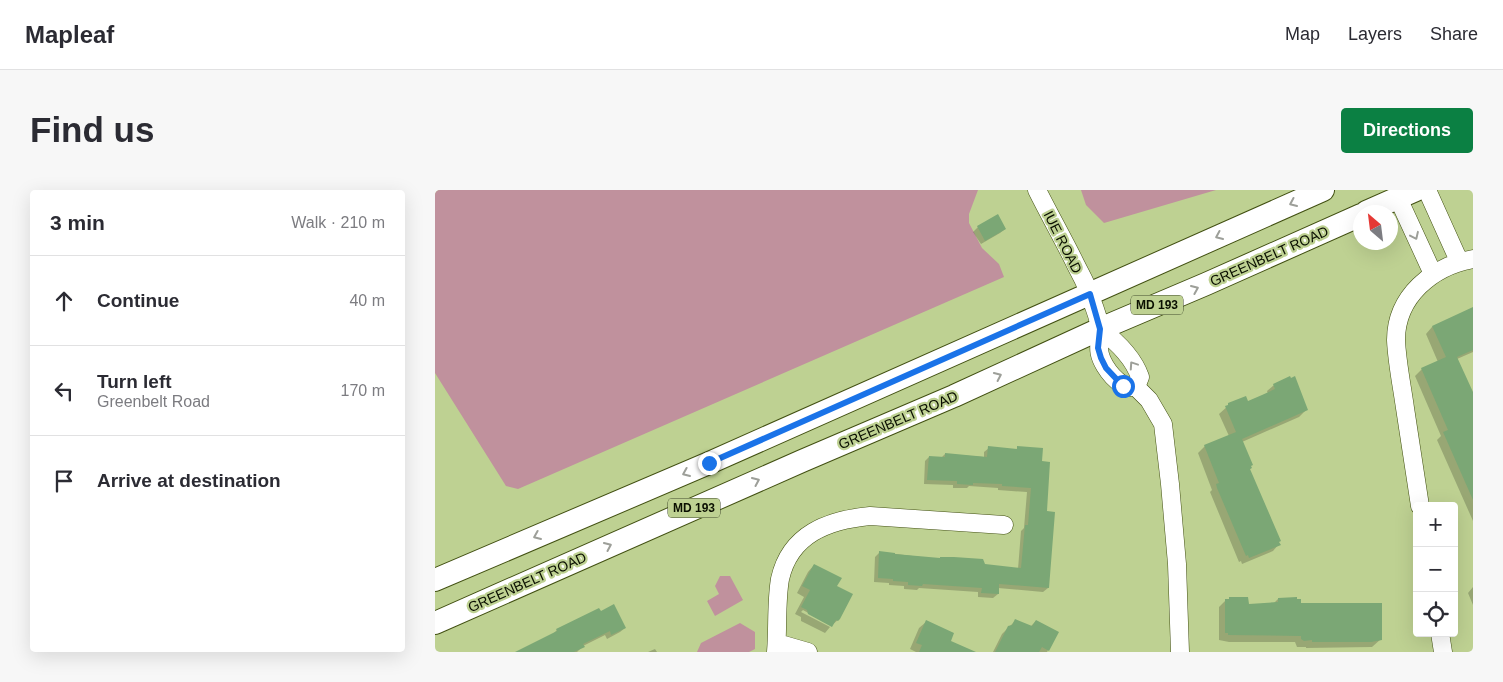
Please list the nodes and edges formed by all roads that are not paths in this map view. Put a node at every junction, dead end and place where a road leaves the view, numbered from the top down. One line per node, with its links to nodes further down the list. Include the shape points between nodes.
1 (1037, 190): 9 (street, IUE ROAD)
2 (1323, 190): 9 (main road, MD 193, one-way to 9)
3 (1427, 190): 7 (street)
4 (1407, 194): 5 (main road); 8 (street, one-way to 8)
5 (1382, 205)
6 (1353, 219): 10 (main road, GREENBELT ROAD / MD 193, one-way to 6)
7 (1466, 260): 8 (street)
8 (1433, 274): 12 (street, via 1405,303 1396,339)
9 (1090, 294): 10 (street, IUE ROAD); 14 (main road, MD 193, one-way to 14)
10 (1100, 329): 11 (street, one-way to 10, via 1140,377 1136,368 1117,342); 11 (street, IUE ROAD, via 1098,348 1106,368 1123,386); 15 (main road, GREENBELT ROAD / MD 193, one-way to 10)
11 (1134, 385): 19 (street, via 1149,400 1163,424 1177,564)
12 (1420, 502)
13 (1004, 525): 17 (street, via 869,516 828,524 810,533 795,546 785,564 780,581)
14 (435, 580)
15 (435, 623)
16 (1441, 637): 20 (street)
17 (776, 648): 18 (street)
18 (808, 652)
19 (1180, 652)
20 (1443, 652)

